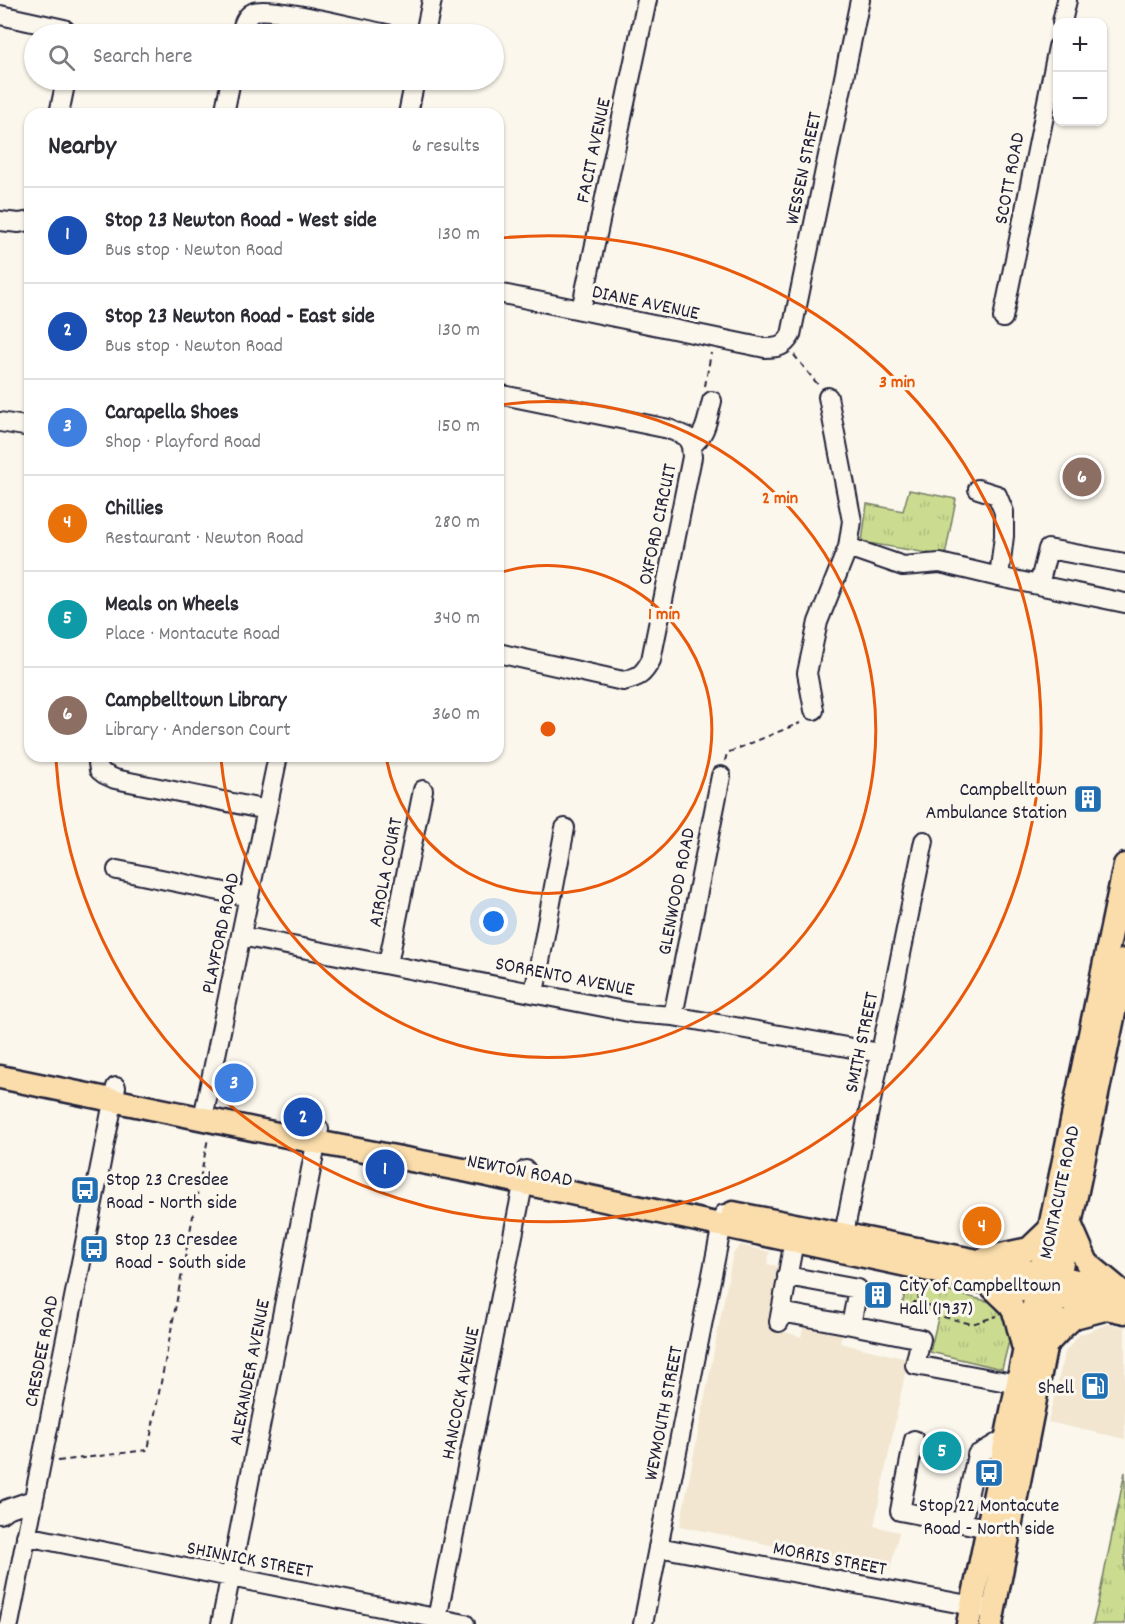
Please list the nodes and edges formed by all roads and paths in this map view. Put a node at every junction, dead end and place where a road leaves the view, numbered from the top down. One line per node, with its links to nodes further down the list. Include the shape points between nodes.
1 (432, 0): 10 (street)
2 (647, 0): 21 (street, FACIT AVENUE)
3 (860, 0): 24 (street, WESSEN STREET, via 791,335)
4 (1067, 0): 6 (street)
5 (0, 15): 7 (street)
6 (1063, 18)
7 (41, 24)
8 (243, 24): 9 (street, via 260,9)
9 (340, 24)
10 (426, 24)
11 (1053, 72): 22 (street, SCOTT ROAD)
12 (64, 90): 15 (street)
13 (229, 90): 16 (street)
14 (413, 90): 17 (street)
15 (60, 108)
16 (225, 108)
17 (409, 108)
18 (0, 221): 19 (street)
19 (24, 222)
20 (504, 294): 21 (street, DIANE AVENUE)
21 (581, 310): 23 (street, DIANE AVENUE)
22 (1003, 318)
23 (714, 338): 24 (street, DIANE AVENUE, via 765,348); 25 (path)
24 (785, 345): 27 (path)
25 (708, 393): 30 (street, OXFORD CIRCUIT, via 704,432)
26 (504, 395): 30 (street, OXFORD CIRCUIT, via 669,429 687,437)
27 (828, 397): 32 (street, via 852,520)
28 (0, 422): 29 (street)
29 (24, 426)
30 (691, 446): 37 (street, OXFORD CIRCUIT, via 693,457 651,660 645,672 623,681)
31 (978, 489): 34 (street, via 997,495 1004,512)
32 (848, 547): 34 (street, via 903,566 940,563); 38 (street, via 818,622 807,673)
33 (1125, 563): 35 (street, via 1048,549)
34 (999, 577): 35 (street)
35 (1039, 585): 36 (street)
36 (1125, 603)
37 (504, 654)
38 (814, 710)
39 (800, 723): 42 (path, via 727,753)
40 (98, 762): 44 (street, via 99,770 115,779)
41 (277, 762): 44 (street, PLAYFORD ROAD)
42 (721, 776): 54 (street, GLENWOOD ROAD)
43 (423, 790): 51 (street, AIROLA COURT)
44 (267, 810): 49 (street, PLAYFORD ROAD)
45 (565, 828): 53 (street)
46 (924, 841): 55 (street, SMITH STREET)
47 (1125, 865): 52 (main road, MONTACUTE ROAD)
48 (117, 870): 49 (street)
49 (249, 897): 50 (street, PLAYFORD ROAD)
50 (242, 936): 51 (street, SORRENTO AVENUE); 59 (street, PLAYFORD ROAD)
51 (388, 964): 53 (street, SORRENTO AVENUE)
52 (1119, 969): 63 (main road, MONTACUTE ROAD)
53 (534, 993): 54 (street, SORRENTO AVENUE, via 634,1013)
54 (672, 1016): 55 (street, SORRENTO AVENUE)
55 (880, 1053): 65 (street, SMITH STREET)
56 (0, 1063): 58 (main road, NEWTON ROAD)
57 (0, 1077): 58 (main road, NEWTON ROAD)
58 (115, 1093): 59 (main road, NEWTON ROAD); 80 (street, CRESDEE ROAD)
59 (207, 1115): 60 (main road, NEWTON ROAD); 80 (path, via 148,1450)
60 (317, 1136): 61 (main road, NEWTON ROAD); 87 (street, ALEXANDER AVENUE)
61 (524, 1177): 62 (main road, NEWTON ROAD); 89 (street, HANCOCK AVENUE)
62 (723, 1218): 64 (main road, NEWTON ROAD); 65 (main road, NEWTON ROAD); 86 (street, WEYMOUTH STREET)
63 (1060, 1227): 66 (main road, via 1029,1249); 70 (main road, MONTACUTE ROAD); 72 (main road)
64 (794, 1241): 65 (main road, NEWTON ROAD); 67 (street)
65 (842, 1242): 66 (main road, NEWTON ROAD); 69 (main road, NEWTON ROAD)
66 (976, 1261): 70 (main road, NEWTON ROAD)
67 (787, 1276): 75 (street, via 858,1289); 75 (street, via 779,1318)
68 (922, 1280): 71 (path)
69 (988, 1283): 70 (main road, NEWTON ROAD); 73 (main road)
70 (1048, 1285): 72 (main road); 76 (main road, MONTACUTE ROAD)
71 (918, 1298): 73 (path, via 944,1317 972,1324); 74 (path)
72 (1119, 1301): 76 (main road, via 1074,1317)
73 (1014, 1311): 76 (main road)
74 (905, 1314)
75 (851, 1325): 77 (street, via 921,1339 915,1365)
76 (1035, 1349): 77 (main road, MONTACUTE ROAD); 88 (main road, MONTACUTE ROAD)
77 (1018, 1384): 78 (main road, MONTACUTE ROAD)
78 (1006, 1438): 83 (street, via 977,1455); 84 (main road, MONTACUTE ROAD)
79 (914, 1440): 83 (street, via 900,1511)
80 (41, 1463): 81 (street, CRESDEE ROAD)
81 (33, 1500): 82 (street); 85 (street, CRESDEE ROAD)
82 (0, 1514)
83 (962, 1523): 84 (street)
84 (988, 1528): 88 (main road, MONTACUTE ROAD)
85 (26, 1536): 87 (street, SHINNICK STREET); 90 (street, CRESDEE ROAD)
86 (658, 1547): 88 (street, MORRIS STREET); 93 (street, WEYMOUTH STREET)
87 (230, 1577): 89 (street, SHINNICK STREET); 91 (street, ALEXANDER AVENUE)
88 (981, 1616)
89 (436, 1621): 92 (street, SHINNICK STREET)
90 (9, 1624)
91 (220, 1624)
92 (465, 1624)
93 (643, 1624)

